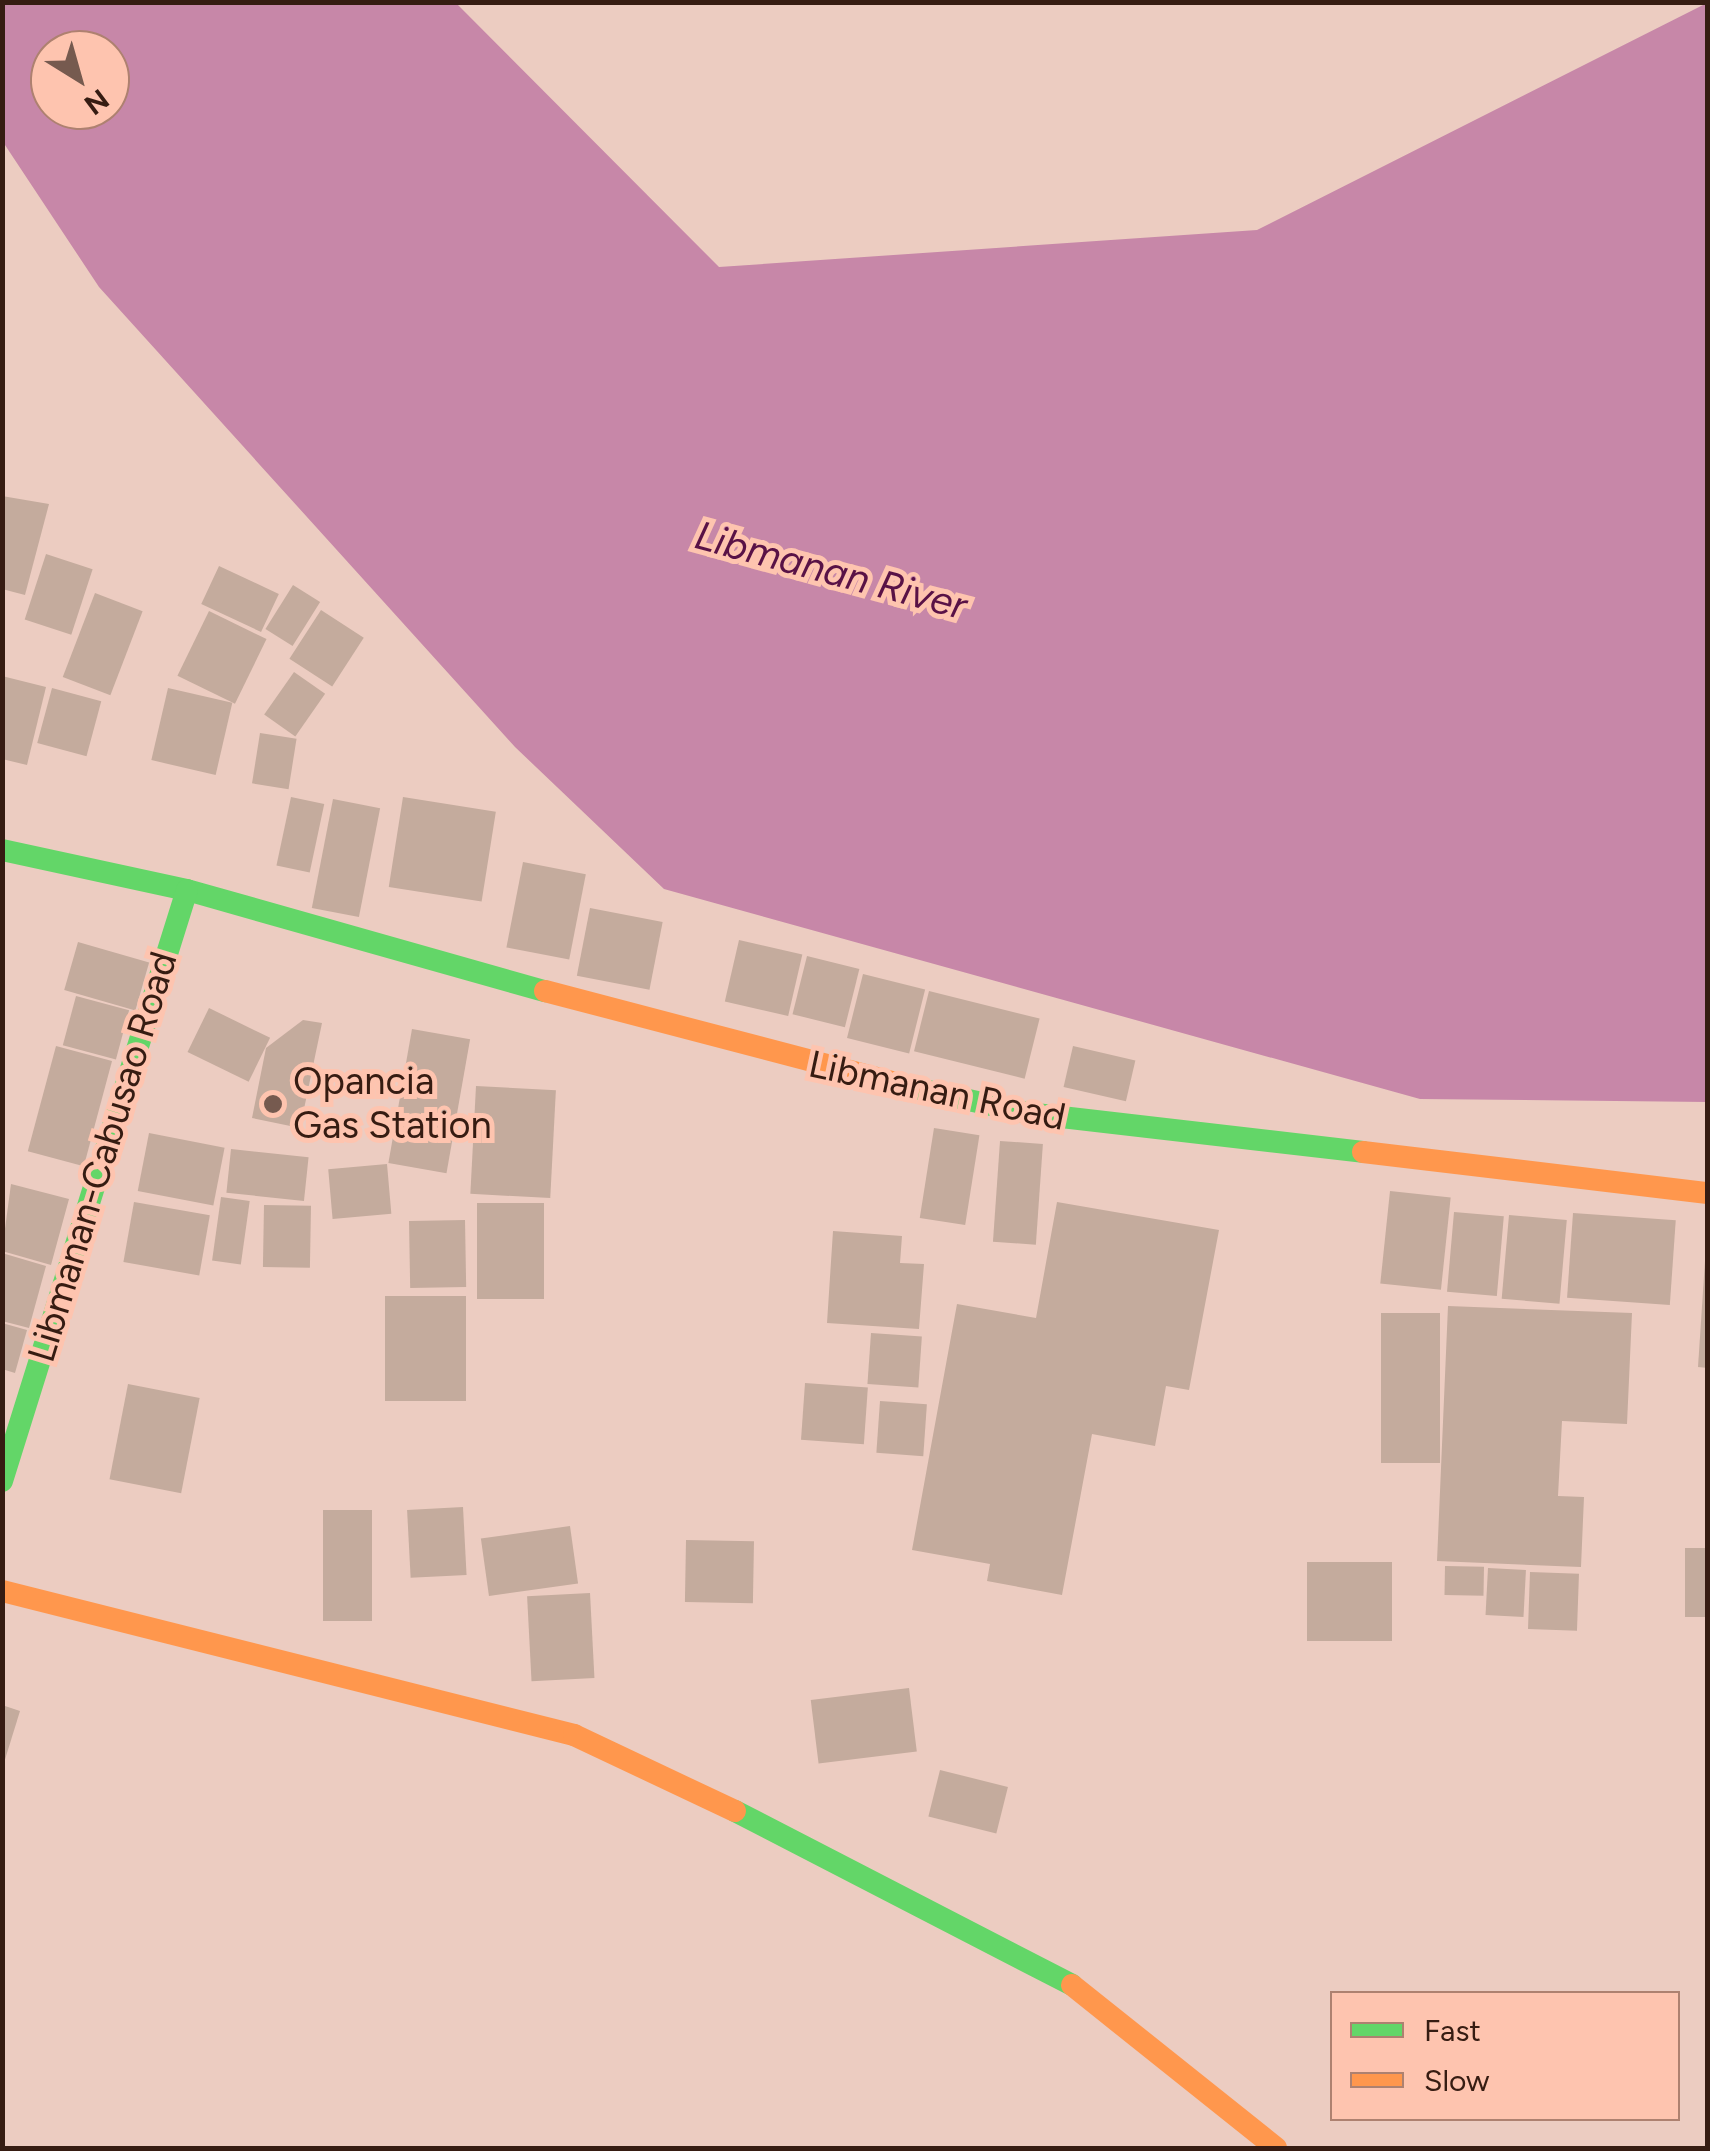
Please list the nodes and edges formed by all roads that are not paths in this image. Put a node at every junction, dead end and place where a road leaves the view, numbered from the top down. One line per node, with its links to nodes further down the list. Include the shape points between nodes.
1 (2, 850): 2 (main road, Libmanan Road)
2 (187, 890): 3 (main road, Libmanan Road, via 781,1058 1027,1113); 4 (main road, Libmanan-Cabusao Road)
3 (1708, 1193)
4 (2, 1481)
5 (2, 1591): 6 (main road, via 574,1735 904,1891 1075,1987)
6 (1276, 2148)

